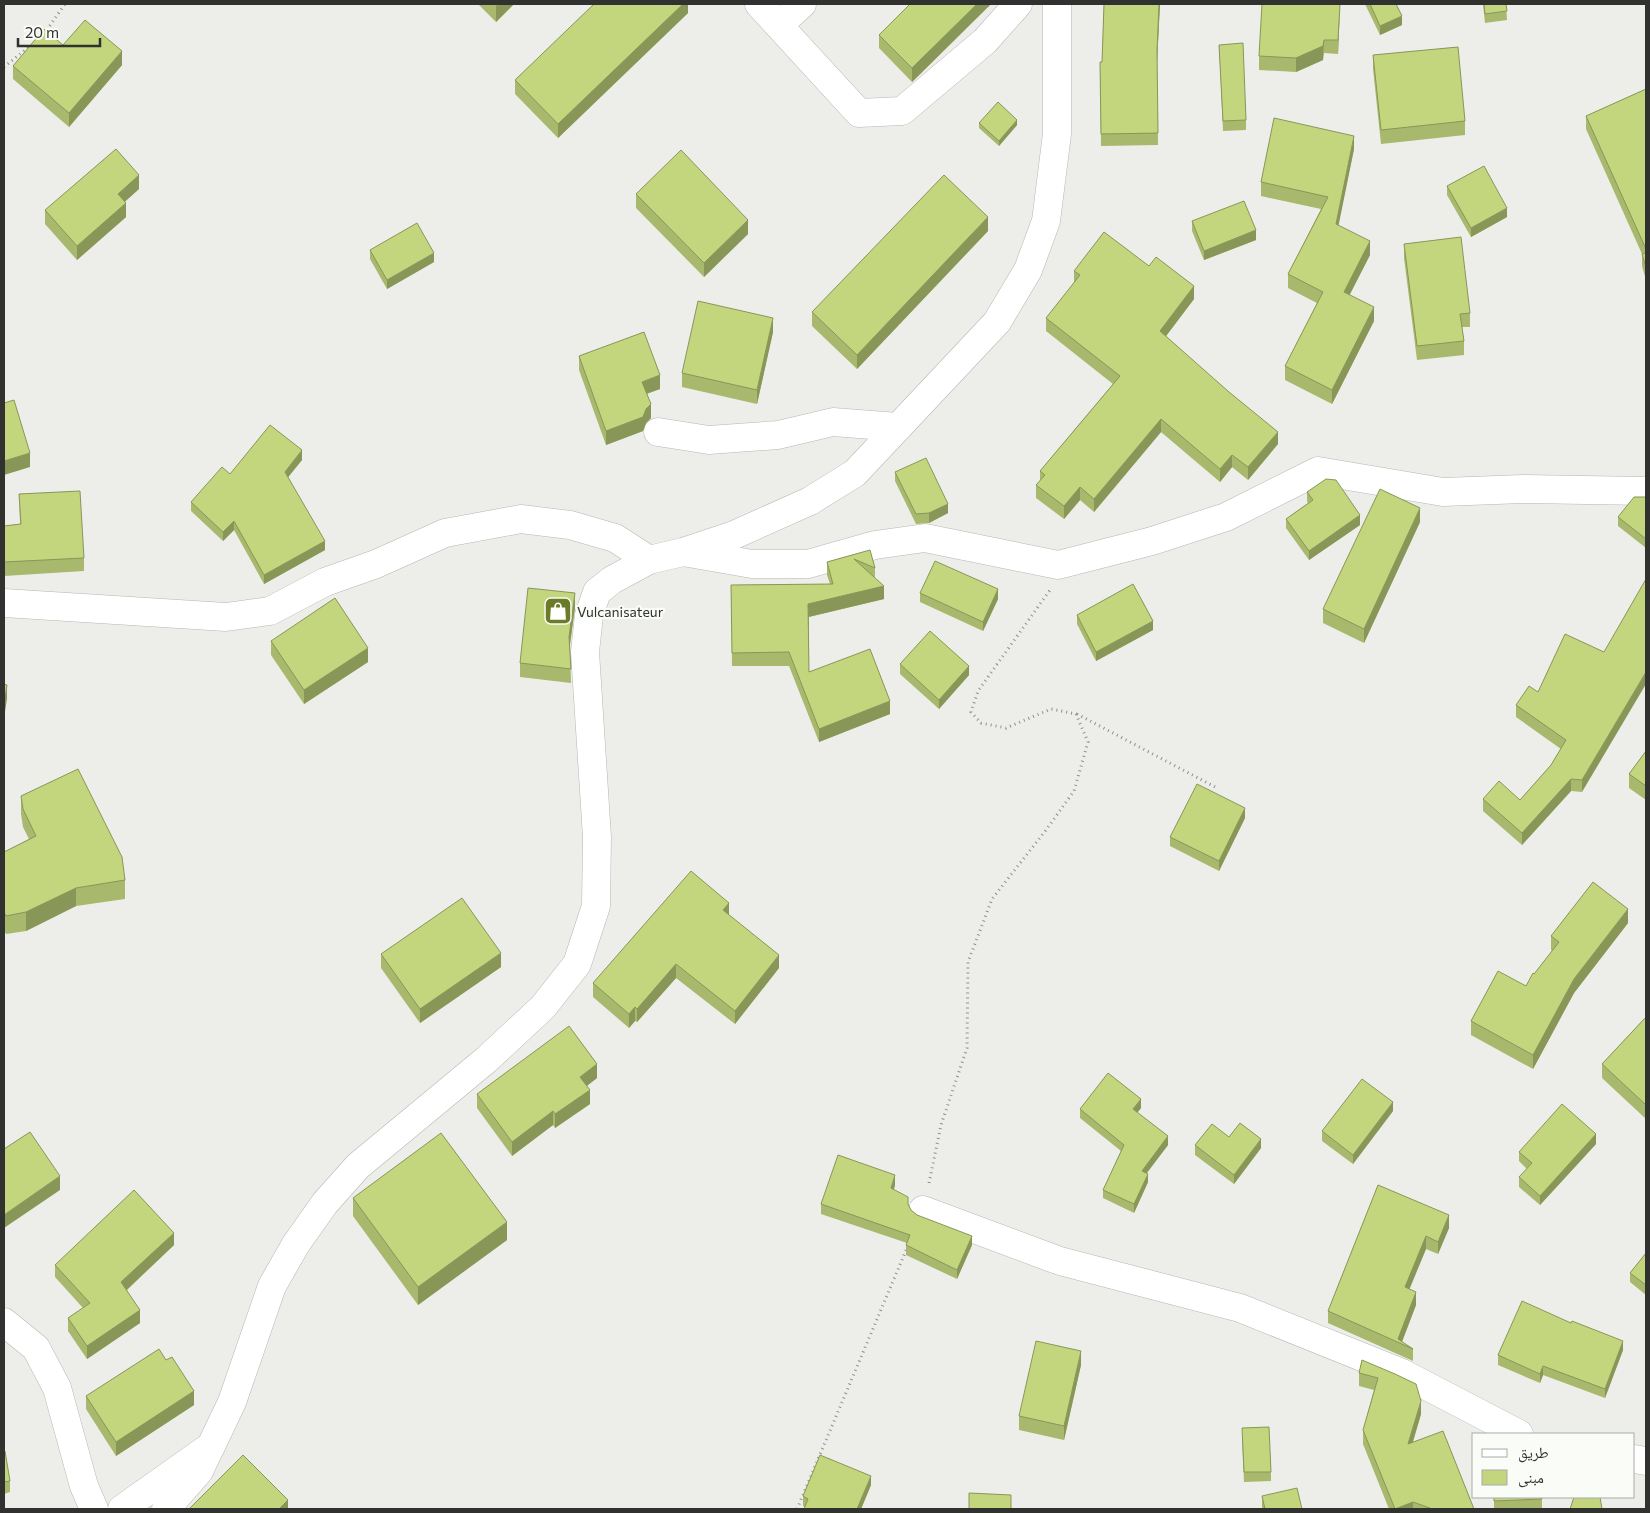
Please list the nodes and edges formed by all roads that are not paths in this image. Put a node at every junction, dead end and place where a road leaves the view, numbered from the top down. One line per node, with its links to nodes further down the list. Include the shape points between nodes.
1 (758, 4): 5 (street)
2 (802, 4): 5 (street)
3 (1018, 4): 5 (street, via 984,41 902,111 859,113)
4 (1057, 4): 6 (street, via 1057,134 1046,221 1028,270 997,322)
5 (779, 25)
6 (898, 427): 7 (street, via 833,422 778,435 709,440); 9 (street, via 855,473 810,501 734,535)
7 (658, 432)
8 (1646, 491): 9 (street, via 1524,489 1444,492 1318,471 1226,517 1152,541 1058,565 925,538 875,545 808,564 752,564)
9 (683, 552): 10 (street)
10 (649, 560): 11 (street, via 615,538 570,525 521,519 444,532 376,564 325,582 270,612 226,617); 15 (street, via 597,592 589,615 585,652 598,837 596,906 577,964 543,1007 486,1060 358,1166 324,1203 272,1286 232,1402)
11 (4, 603)
12 (923, 1210): 14 (street, via 1060,1260 1240,1308 1402,1373)
13 (4, 1322): 16 (street, via 36,1348 58,1388 84,1486)
14 (1517, 1433)
15 (211, 1446): 17 (street); 18 (street, via 199,1471)
16 (94, 1509)
17 (122, 1509)
18 (166, 1509)

